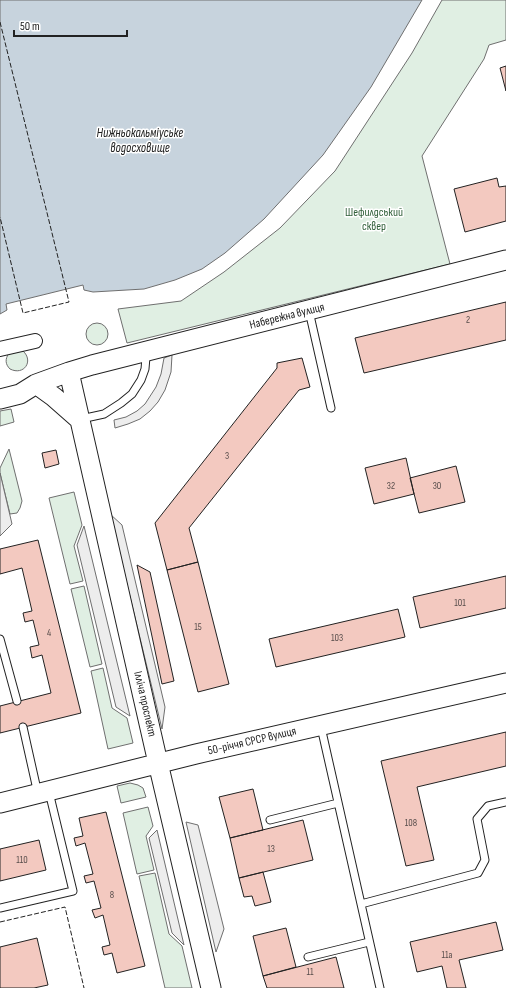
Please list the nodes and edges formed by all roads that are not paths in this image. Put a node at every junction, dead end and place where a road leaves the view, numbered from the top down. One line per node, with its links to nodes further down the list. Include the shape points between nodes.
1 (506, 260): 2 (street, Набережна вулиця)
2 (309, 311): 5 (street, Набережна вулиця); 9 (lane)
3 (34, 342): 4 (street)
4 (0, 349)
5 (151, 351): 6 (street, Набережна вулиця); 10 (lane, via 146,356 141,380 132,394 104,414)
6 (69, 372): 7 (street); 10 (street, Ілліча проспект)
7 (36, 384): 8 (street, via 20,394); 10 (street)
8 (0, 399)
9 (330, 408)
10 (79, 419): 16 (street, Ілліча проспект)
11 (0, 639): 13 (lane)
12 (506, 683): 14 (street, 50-річчя СРСР вулиця)
13 (17, 701)
14 (320, 726): 16 (street, 50-річчя СРСР вулиця); 20 (lane)
15 (23, 728): 17 (lane)
16 (158, 763): 17 (street, 50-річчя СРСР вулиця); 26 (street, Ілліча проспект)
17 (44, 793): 19 (street, 50-річчя СРСР вулиця); 23 (lane, via 72,891)
18 (506, 802): 22 (lane, via 488,806 477,819 485,860 478,873)
19 (0, 803)
20 (338, 803): 21 (lane); 22 (lane)
21 (270, 820)
22 (361, 904): 24 (lane)
23 (0, 908)
24 (370, 942): 25 (lane); 27 (lane)
25 (308, 957)
26 (211, 988)
27 (380, 988)

